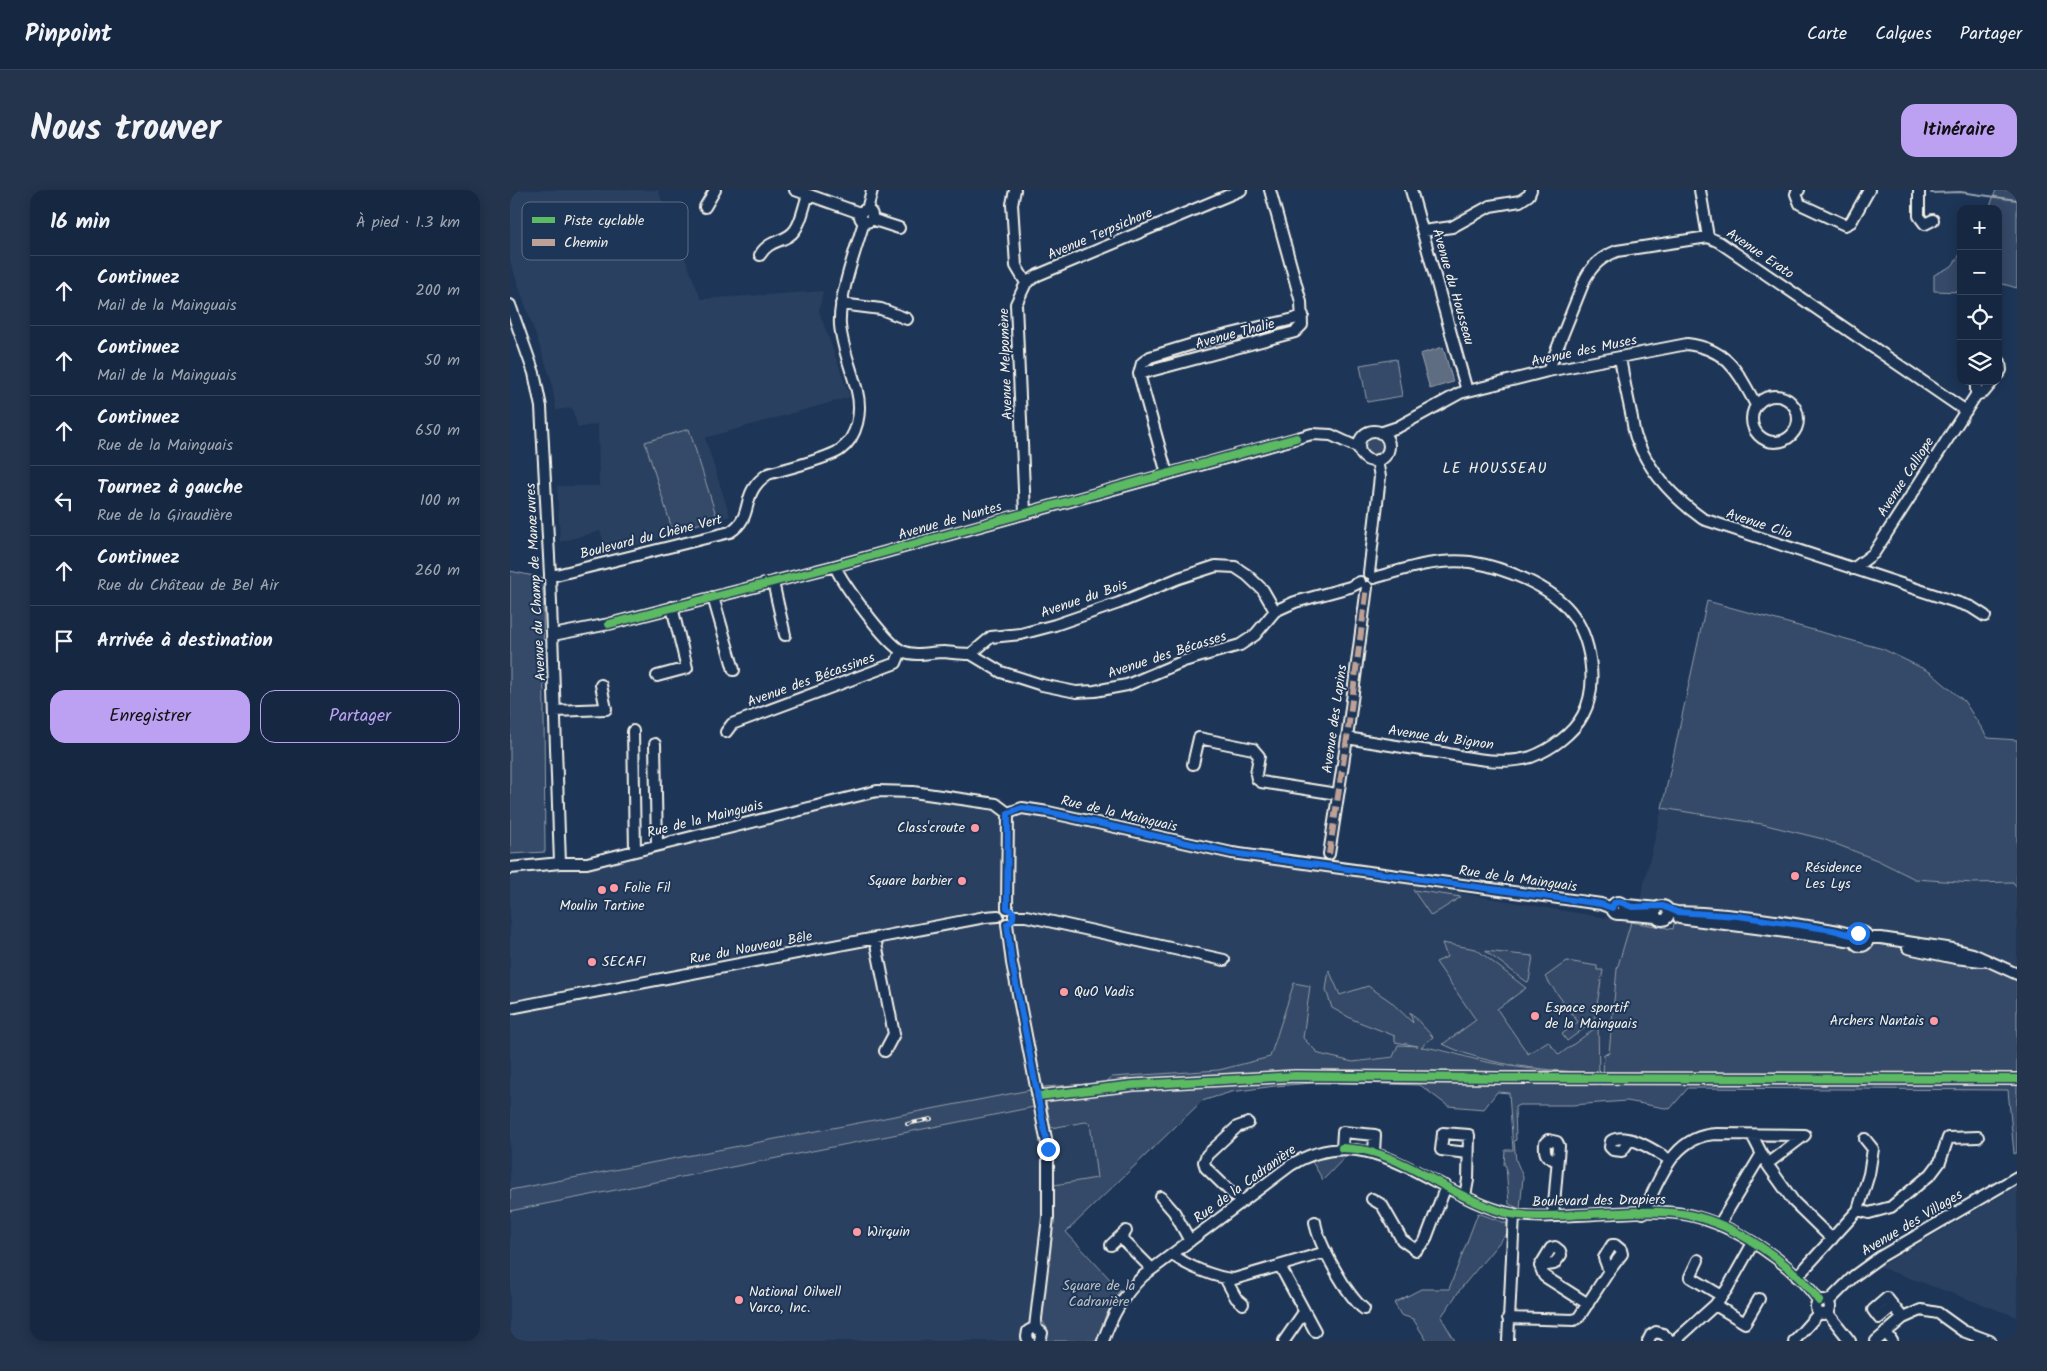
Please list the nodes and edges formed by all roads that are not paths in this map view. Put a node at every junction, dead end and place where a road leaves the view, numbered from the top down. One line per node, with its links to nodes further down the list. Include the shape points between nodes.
1 (715, 190): 15 (street)
2 (795, 190): 14 (street)
3 (872, 190): 16 (street, Boulevard du Chêne Vert)
4 (1015, 190): 22 (street, via 1012,204 1016,266)
5 (1241, 190): 13 (street, Avenue Terpsichore)
6 (1270, 190): 25 (street)
7 (1411, 190): 19 (street, Avenue du Housseau)
8 (1531, 190): 19 (street, via 1520,201 1490,206 1452,227)
9 (1700, 190): 20 (street)
10 (1799, 190): 11 (street, via 1796,194 1800,204 1845,225 1851,222)
11 (1869, 190)
12 (1919, 190): 17 (street, via 1919,216 1925,224)
13 (1229, 192): 22 (street, Avenue Terpsichore, via 1038,274)
14 (808, 195): 16 (street); 21 (street, via 796,229 765,246)
15 (705, 207)
16 (865, 216): 18 (street); 23 (street, Boulevard du Chêne Vert)
17 (1933, 220)
18 (899, 228)
19 (1422, 232): 32 (street, Avenue du Housseau)
20 (1708, 237): 28 (street, Avenue Erato, via 1617,251 1593,265); 35 (street, Avenue Erato)
21 (760, 255)
22 (1026, 283): 42 (street, Avenue Melpomène, via 1016,304)
23 (841, 304): 26 (street, via 881,309); 45 (street, Boulevard du Chêne Vert, via 842,338 860,407 855,430 840,450 768,474 759,480 748,497 743,522 730,532)
24 (510, 305): 45 (street, Avenue du Champ de Manœuvres, via 534,373 541,407)
25 (1303, 315): 29 (street, via 1150,358 1142,363); 29 (street, Avenue Thalie, via 1302,325 1295,332)
26 (907, 319)
27 (1620, 357): 28 (street, Avenue des Muses); 34 (street, Avenue des Muses, via 1687,344 1704,346 1735,367); 44 (street, Avenue Clio, via 1636,439 1658,477 1687,508 1703,520)
28 (1548, 371): 32 (street, Avenue des Muses)
29 (1139, 374): 41 (street)
30 (1976, 385): 33 (street, Avenue Calliope)
31 (1990, 385): 33 (street, Avenue Calliope)
32 (1468, 391): 36 (street, Avenue des Muses)
33 (1976, 395): 35 (street, Avenue Calliope)
34 (1756, 405): 34 (street, via 1753,428 1764,440 1779,442 1793,434 1798,413 1790,401 1776,396)
35 (1966, 411): 44 (street, Avenue Calliope, via 1874,553)
36 (1398, 427): 37 (street, Avenue des Muses); 38 (street)
37 (1380, 433): 38 (street); 39 (street, via 1371,432 1363,436)
38 (1388, 446): 40 (street, via 1385,455)
39 (1359, 448): 40 (street, via 1367,459); 41 (street, Avenue de Nantes, via 1331,435 1312,434)
40 (1377, 460): 46 (street, via 1380,477)
41 (1167, 474): 42 (street, Avenue de Nantes)
42 (1025, 513): 43 (street, Avenue de Nantes)
43 (835, 566): 47 (street, Avenue de Nantes); 55 (street, via 875,625)
44 (1853, 569): 52 (street, Avenue Clio, via 1971,607)
45 (550, 575): 53 (street, Avenue du Champ de Manœuvres)
46 (1371, 575): 48 (street, via 1362,575); 63 (street, Avenue du Bignon, via 1427,563 1450,562 1469,562 1512,572 1558,598 1570,612 1583,631 1591,658 1592,677 1584,715 1555,744 1530,757 1478,759)
47 (772, 582): 49 (street, Avenue de Nantes); 54 (street)
48 (1363, 585): 51 (street, via 1295,602); 63 (street, Avenue des Lapins)
49 (713, 597): 50 (street, Avenue de Nantes); 57 (street)
50 (672, 608): 53 (street, Avenue de Nantes); 58 (street, via 687,668)
51 (1275, 612): 56 (street, Avenue des Bécasses, via 1255,635 1240,645 1184,661 1127,685 1095,691 1076,692 1042,685 1001,672); 56 (street, Avenue du Bois, via 1263,590 1247,574 1235,567 1216,566 1055,625 1021,634 991,637)
52 (1985, 616)
53 (553, 635): 60 (street, Avenue du Champ de Manœuvres)
54 (785, 635)
55 (901, 650): 56 (street, via 921,655 943,652); 62 (street, Avenue des Bécassines, via 896,663 732,724)
56 (971, 654)
57 (734, 670)
58 (658, 676)
59 (601, 685): 60 (street, via 606,709)
60 (555, 711): 71 (street, Avenue du Champ de Manœuvres)
61 (633, 731): 69 (street)
62 (726, 732)
63 (1347, 738): 66 (street, Avenue des Lapins)
64 (655, 744): 68 (street)
65 (1193, 764): 66 (street, via 1199,738 1253,749 1259,756 1256,774 1261,782)
66 (1337, 794): 70 (street, Avenue des Lapins)
67 (1008, 813): 68 (street, Rue de la Mainguais, via 996,804 913,792 878,791); 73 (street); 76 (street, Rue de la Mainguais, via 1022,808 1048,812 1232,853 1612,908 1616,902 1622,909 1632,907 1953,949 1973,954)
68 (657, 845): 69 (street, Rue de la Mainguais)
69 (635, 851): 71 (street, Rue de la Mainguais, via 587,863)
70 (1329, 854)
71 (560, 864): 72 (street, Rue de la Mainguais)
72 (510, 868)
73 (1009, 916): 74 (street, Rue du Nouveau Bêle, via 1000,910 998,916); 75 (street, via 1026,916); 80 (street, via 1012,963)
74 (875, 938): 77 (street, Rue du Nouveau Bêle); 78 (street, via 894,1034)
75 (1224, 960)
76 (2017, 974)
77 (510, 1008)
78 (885, 1051)
79 (2017, 1079): 80 (street, via 1296,1076 1133,1085)
80 (1039, 1096): 129 (street, via 1050,1182)
81 (1248, 1123): 97 (street, via 1237,1127 1204,1162 1206,1168)
82 (1752, 1135): 89 (street); 89 (street, via 1805,1135); 90 (street, via 1704,1134 1685,1144)
83 (1978, 1137): 98 (street, via 1948,1138 1940,1162 1931,1174 1891,1207 1869,1213)
84 (1865, 1140): 98 (street, via 1873,1148)
85 (1630, 1141): 90 (street, via 1641,1142)
86 (1342, 1148): 87 (street, Rue de la Cadranière); 87 (street, via 1343,1132 1375,1135); 97 (street, Rue de la Cadranière, via 1298,1161)
87 (1374, 1152): 93 (street, Rue de la Cadranière)
88 (1468, 1153): 94 (street)
89 (1764, 1159): 103 (street); 104 (street, via 1794,1202)
90 (1670, 1160): 99 (street)
91 (1557, 1161): 101 (street)
92 (2017, 1177): 119 (street, Avenue des Villages, via 1880,1257)
93 (1446, 1186): 94 (street, Boulevard des Drapiers); 96 (street, via 1425,1241 1416,1250 1402,1240 1382,1205)
94 (1465, 1196): 100 (street, Boulevard des Drapiers)
95 (1161, 1197): 105 (street, via 1174,1212)
96 (1372, 1199)
97 (1242, 1202): 105 (street, Rue de la Cadranière)
98 (1858, 1210): 104 (street)
99 (1643, 1213): 101 (street, Boulevard des Drapiers); 103 (street, Boulevard des Drapiers, via 1689,1215)
100 (1514, 1214): 101 (street, Boulevard des Drapiers); 127 (street)
101 (1553, 1216)
102 (1314, 1222): 108 (street, via 1316,1234)
103 (1719, 1225): 106 (street, Boulevard des Drapiers)
104 (1832, 1239): 115 (street)
105 (1190, 1241): 109 (street, Rue de la Cadranière)
106 (1753, 1243): 115 (street, Boulevard des Drapiers); 117 (street)
107 (1111, 1245): 113 (street, via 1123,1234)
108 (1326, 1252): 111 (street); 124 (street, via 1356,1303)
109 (1172, 1254): 113 (street, Rue de la Cadranière); 116 (street, via 1181,1262)
110 (1698, 1260): 117 (street, via 1690,1277)
111 (1280, 1266): 116 (street, via 1234,1279); 125 (street)
112 (1540, 1266): 121 (street, via 1544,1276)
113 (1152, 1269): 134 (street, Rue de la Cadranière, via 1120,1302)
114 (1609, 1271): 121 (street)
115 (1797, 1277): 119 (street, Boulevard des Drapiers)
116 (1224, 1278): 120 (street)
117 (1722, 1296): 122 (street)
118 (1758, 1299): 122 (street, via 1745,1323)
119 (1824, 1301): 126 (street, via 1816,1308)
120 (1243, 1304)
121 (1588, 1304): 127 (street, via 1574,1320)
122 (1715, 1305): 139 (street)
123 (1893, 1306): 128 (street)
124 (1364, 1309)
125 (1304, 1312): 130 (street); 135 (street)
126 (1823, 1313): 140 (street); 141 (street)
127 (1508, 1318): 136 (street)
128 (1903, 1318): 131 (street); 143 (street, via 1921,1310 1938,1313 1963,1331)
129 (1035, 1327): 132 (street, via 1027,1333); 133 (street, via 1042,1333)
130 (1315, 1331)
131 (1889, 1337): 142 (street)
132 (1029, 1341)
133 (1040, 1341)
134 (1103, 1341)
135 (1284, 1341)
136 (1508, 1341)
137 (1648, 1341): 138 (street, via 1656,1332)
138 (1671, 1341)
139 (1675, 1341)
140 (1794, 1341)
141 (1850, 1341)
142 (1876, 1341)
143 (1990, 1341)

